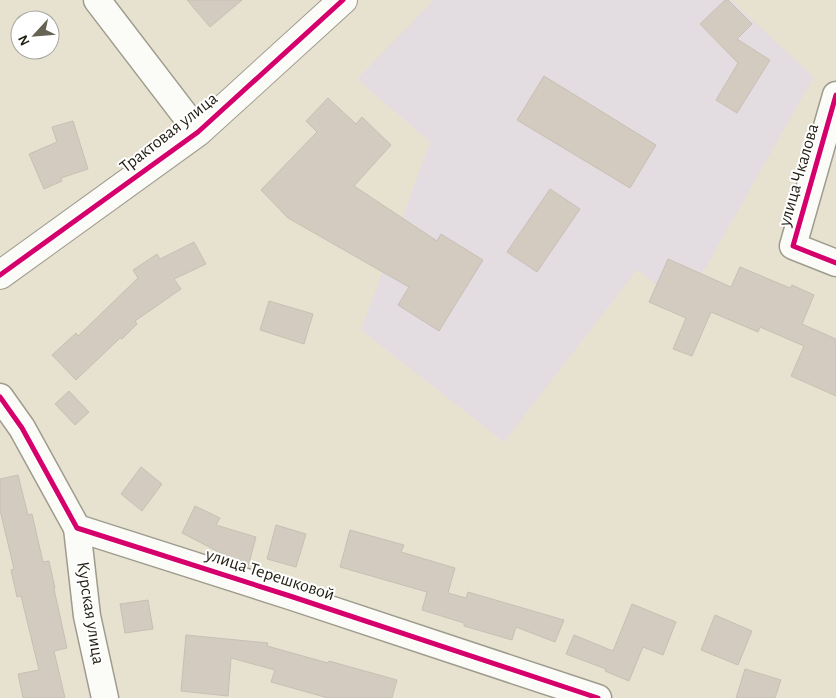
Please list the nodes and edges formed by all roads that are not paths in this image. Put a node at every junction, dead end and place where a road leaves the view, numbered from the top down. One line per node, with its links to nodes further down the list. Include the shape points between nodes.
1 (97, 0): 4 (street)
2 (343, 0): 4 (street, Трактовая улица)
3 (836, 95): 5 (street, улица Чкалова, via 792,246)
4 (198, 132): 6 (street, Трактовая улица)
5 (836, 263)
6 (0, 275)
7 (0, 397): 8 (street, via 22,428)
8 (77, 528): 9 (street, Курская улица, via 87,616); 10 (street, улица Терешковой)
9 (105, 698)
10 (598, 698)

